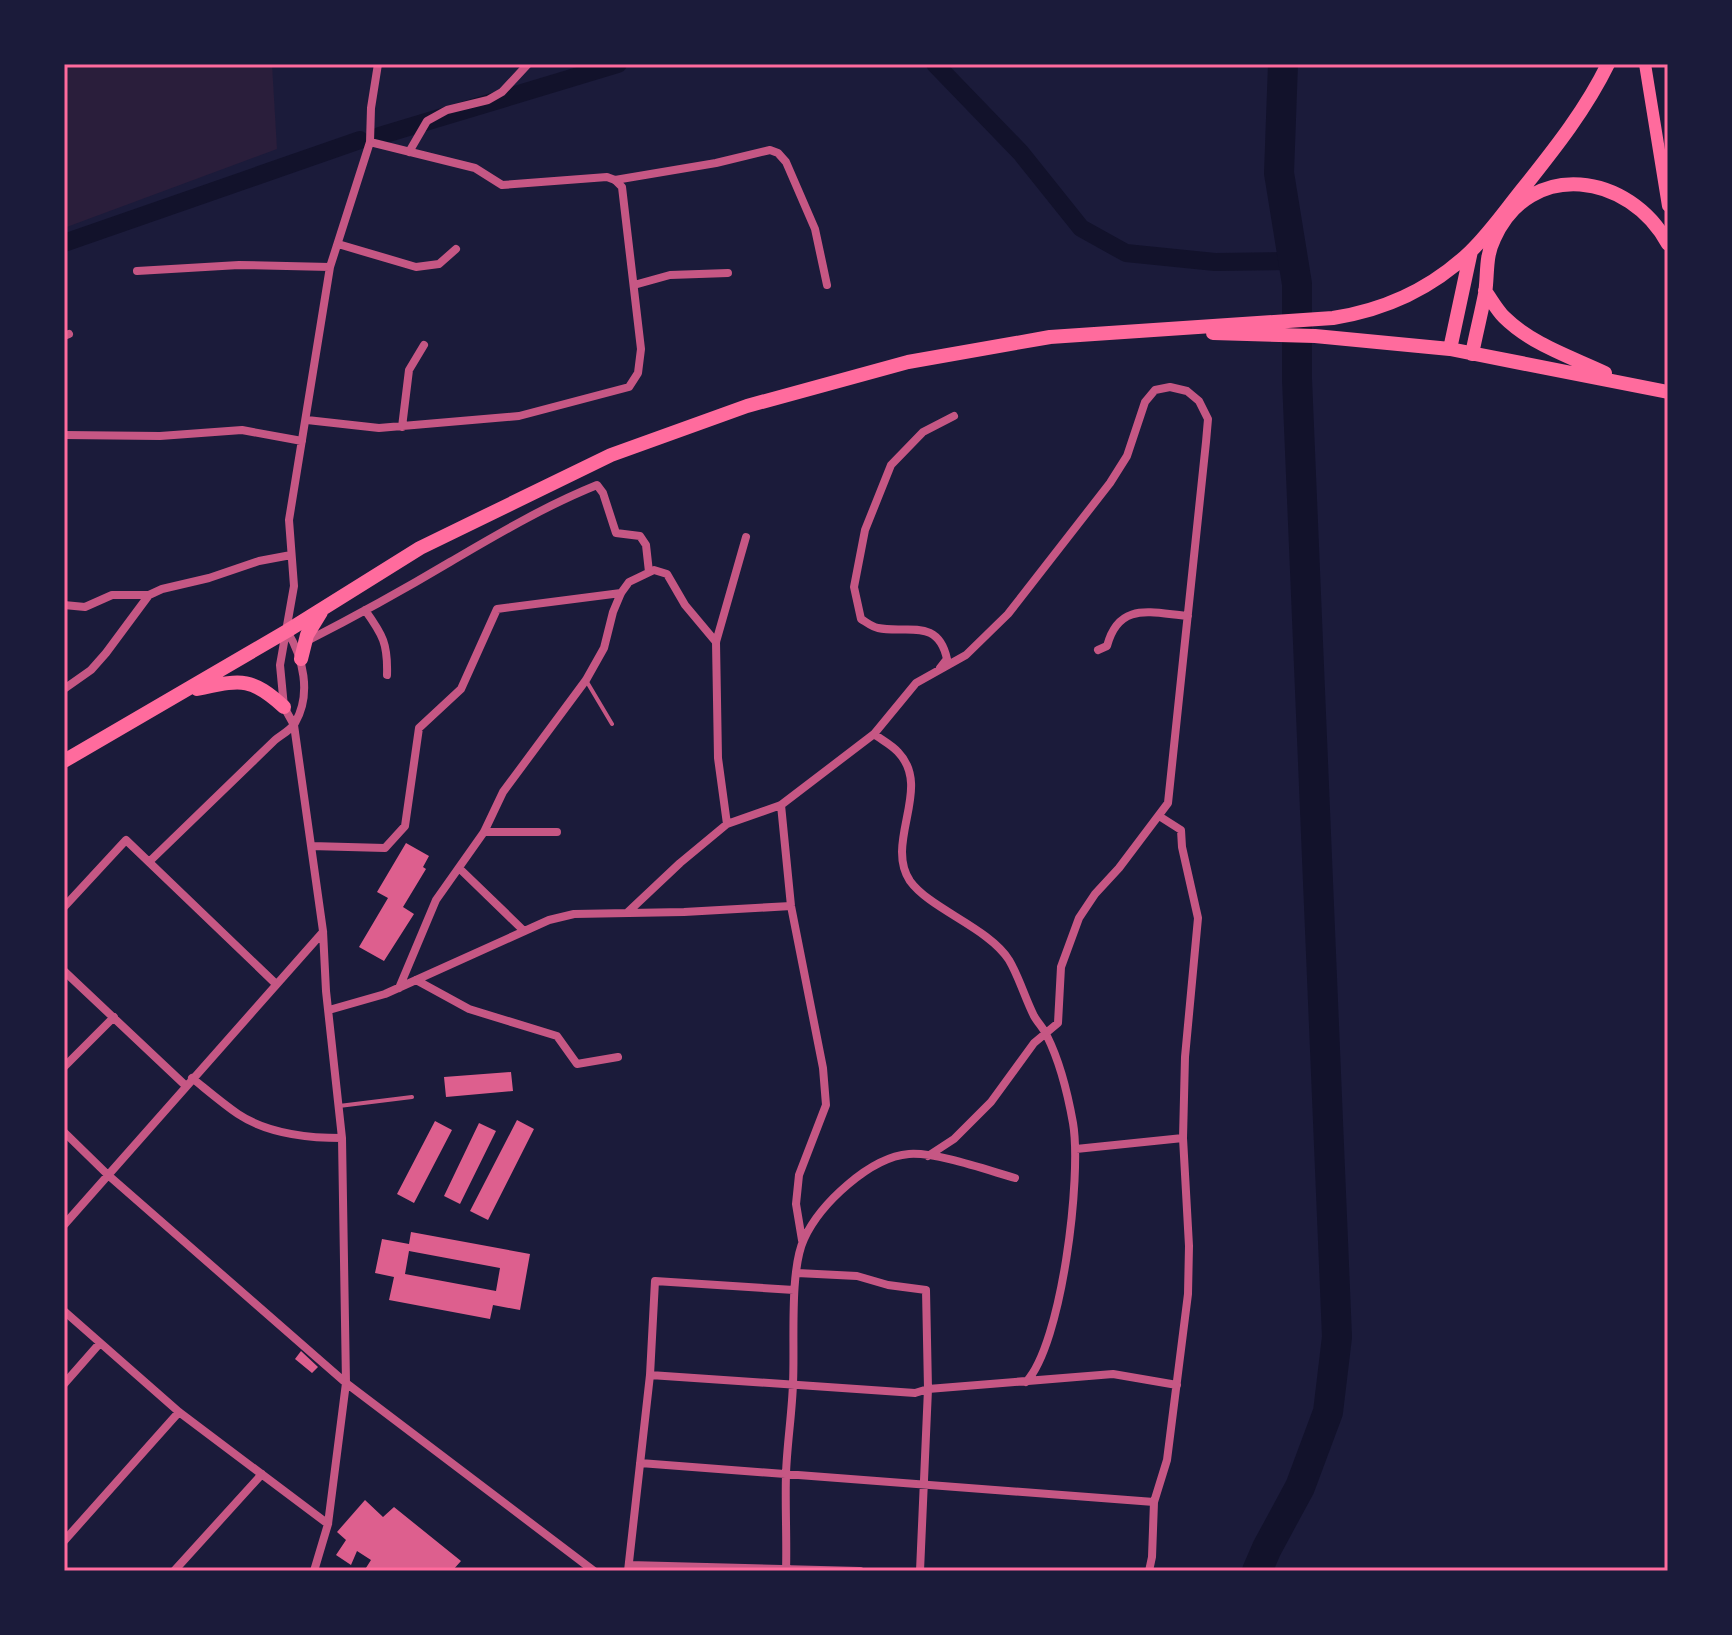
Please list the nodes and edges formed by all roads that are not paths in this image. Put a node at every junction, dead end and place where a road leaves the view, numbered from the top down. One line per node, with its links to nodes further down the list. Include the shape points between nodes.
1 (378, 64): 5 (street)
2 (528, 64): 6 (street, via 488,100 427,121)
3 (1608, 64): 12 (main road, via 1568,131)
4 (1645, 64): 8 (main road)
5 (370, 142): 6 (street); 9 (street)
6 (409, 152): 7 (street, via 475,168 502,185)
7 (615, 180): 16 (street, via 622,187); 17 (street, via 770,150 778,153 815,229)
8 (1668, 206)
9 (338, 244): 11 (street, via 416,267 439,264); 13 (street)
10 (1668, 244): 18 (main road, via 1648,216 1611,191 1590,183 1564,184 1542,190 1505,219 1486,263)
11 (456, 249)
12 (1471, 251): 19 (main road, via 1421,289 1367,313); 21 (main road)
13 (330, 267): 14 (street); 26 (street)
14 (137, 271)
15 (728, 273): 16 (street, via 670,275)
16 (634, 285): 27 (street, via 641,349 638,373 629,387 519,416)
17 (827, 285)
18 (1485, 291): 22 (main road); 23 (main road, via 1502,316 1521,330)
19 (1223, 328): 21 (main road); 36 (main road, via 1050,337 908,362 747,406 611,455 420,548)
20 (424, 345): 27 (street, via 409,370)
21 (1450, 349): 22 (main road)
22 (1472, 354): 23 (main road)
23 (1623, 382): 24 (main road)
24 (1668, 392)
25 (954, 416): 44 (street, via 923,432 891,465 865,530 854,587 861,619 875,628 915,627 936,638 947,659)
26 (307, 420): 27 (street); 29 (street)
27 (402, 427)
28 (64, 435): 29 (street, via 242,430)
29 (302, 441): 31 (street, via 289,520)
30 (746, 537): 41 (street)
31 (291, 555): 34 (street); 39 (street, via 294,586)
32 (649, 572): 33 (street); 37 (street, via 646,545 640,536 616,533 597,485 499,532); 41 (street, via 667,574)
33 (621, 593): 46 (street, via 604,648); 59 (street, via 497,609 461,689 419,728 405,826 385,848)
34 (149, 595): 35 (street, via 112,595 85,607); 47 (street, via 91,670)
35 (64, 605)
36 (325, 606): 39 (main road); 40 (main road)
37 (365, 610): 40 (street); 45 (street, via 383,636)
38 (1188, 616): 42 (street, via 1142,612 1122,617 1107,646); 44 (street, via 1208,419 1199,401 1170,387 1155,390 1145,402 1127,456 1110,483 1017,603 966,655); 55 (street, via 1168,803)
39 (287, 631): 43 (street); 48 (main road); 49 (street, via 280,665)
40 (304, 642): 43 (main road)
41 (716, 642): 56 (street, via 718,758)
42 (1098, 650)
43 (301, 659): 51 (street, via 304,701)
44 (937, 672): 52 (street, via 916,683)
45 (387, 675)
46 (586, 680): 50 (lane); 57 (street, via 503,792)
47 (64, 689)
48 (185, 691): 49 (main road, via 252,683); 53 (main road)
49 (284, 707): 51 (street)
50 (612, 724)
51 (294, 725): 59 (street); 60 (street)
52 (874, 734): 54 (street); 73 (street, via 899,753 913,781 903,859 910,880 1008,959)
53 (64, 761)
54 (781, 805): 56 (street); 62 (street)
55 (1159, 816): 73 (street, via 1079,918 1061,967 1058,1023); 81 (street, via 1181,830 1198,918)
56 (727, 824): 64 (street)
57 (484, 832): 58 (street); 61 (street)
58 (557, 832)
59 (311, 846): 65 (street)
60 (150, 861): 63 (street, via 126,840); 69 (street)
61 (460, 869): 66 (street); 70 (street, via 436,900)
62 (791, 906): 64 (street); 87 (street, via 826,1105 799,1175 796,1204)
63 (64, 907)
64 (628, 912): 66 (street, via 574,914)
65 (323, 931): 69 (street); 71 (street)
66 (524, 931): 68 (street)
67 (64, 971): 72 (street)
68 (416, 980): 70 (street); 74 (street, via 469,1009 557,1036 577,1064)
69 (276, 984): 76 (street)
70 (399, 988): 71 (street)
71 (329, 1010): 78 (street)
72 (114, 1017): 75 (street); 76 (street)
73 (1046, 1032): 82 (street); 83 (street, via 991,1102 954,1139)
74 (618, 1057)
75 (64, 1067)
76 (189, 1082): 80 (street, via 240,1116 304,1137); 84 (street)
77 (412, 1097): 78 (lane)
78 (339, 1106): 80 (street)
79 (64, 1132): 84 (street)
80 (342, 1138): 94 (street)
81 (1183, 1138): 82 (street); 96 (street, via 1188,1294)
82 (1076, 1149): 93 (street, via 1055,1315 1035,1373)
83 (928, 1156): 85 (street); 87 (street, via 879,1161 832,1200)
84 (108, 1175): 86 (street); 94 (street)
85 (1015, 1178)
86 (64, 1225)
87 (802, 1241): 88 (street)
88 (797, 1273): 89 (street); 98 (street, via 857,1276 926,1290)
89 (794, 1290): 92 (street, via 655,1281); 97 (street)
90 (64, 1311): 91 (street)
91 (100, 1343): 95 (street); 99 (street)
92 (650, 1375): 97 (street); 100 (street)
93 (1026, 1382): 96 (street, via 1113,1374); 98 (street)
94 (346, 1383): 105 (street); 111 (street)
95 (64, 1384)
96 (1177, 1385): 104 (street, via 1167,1460)
97 (793, 1386): 98 (street, via 915,1393); 101 (street)
98 (928, 1389): 103 (street)
99 (179, 1412): 102 (street); 106 (street)
100 (640, 1463): 101 (street); 107 (street)
101 (786, 1473): 103 (street); 108 (street)
102 (262, 1474): 105 (street); 109 (street)
103 (923, 1483): 104 (street); 113 (street)
104 (1154, 1502): 114 (street)
105 (328, 1524): 110 (street)
106 (64, 1541)
107 (628, 1568): 108 (street)
108 (786, 1569): 112 (street)
109 (174, 1571)
110 (314, 1571)
111 (594, 1571)
112 (860, 1571)
113 (920, 1571)
114 (1149, 1571)

